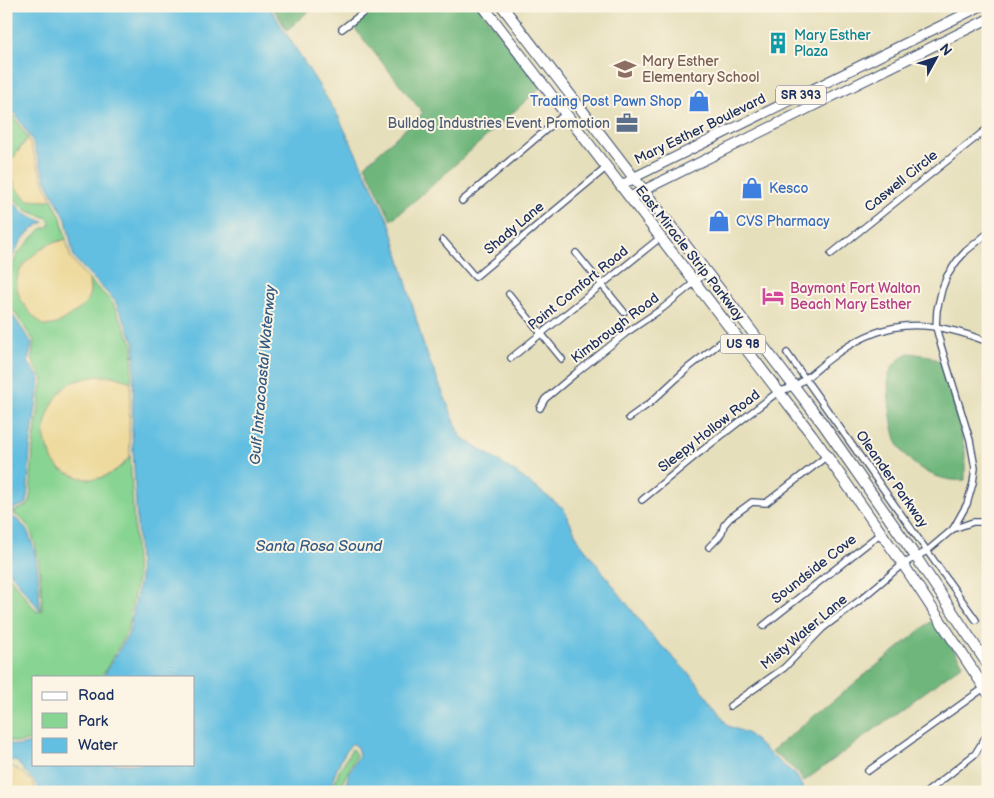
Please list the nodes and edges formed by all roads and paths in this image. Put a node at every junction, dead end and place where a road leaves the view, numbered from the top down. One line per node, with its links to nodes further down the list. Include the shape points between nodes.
1 (372, 6): 6 (street)
2 (483, 6): 7 (highway, East Miracle Strip Parkway / US 98)
3 (502, 6): 10 (highway, East Miracle Strip Parkway / US 98)
4 (981, 6): 10 (main road, Mary Esther Boulevard / SR 393)
5 (988, 19): 12 (main road, Mary Esther Boulevard / SR 393)
6 (342, 29)
7 (566, 113): 9 (highway, East Miracle Strip Parkway / US 98); 14 (street)
8 (988, 128): 19 (street, Caswell Circle)
9 (608, 167): 11 (highway, East Miracle Strip Parkway / US 98); 17 (street, Shady Lane, via 475,277)
10 (634, 177): 11 (main road, Mary Esther Boulevard / SR 393); 12 (highway, East Miracle Strip Parkway / US 98)
11 (622, 186): 13 (highway, East Miracle Strip Parkway / US 98)
12 (644, 189): 13 (main road, Mary Esther Boulevard / SR 393); 20 (highway, East Miracle Strip Parkway / US 98)
13 (630, 197): 16 (highway, East Miracle Strip Parkway / US 98)
14 (462, 201)
15 (988, 233): 25 (street, via 966,251 947,276 937,310)
16 (661, 237): 21 (highway, East Miracle Strip Parkway / US 98); 22 (street, Point Comfort Road)
17 (444, 240)
18 (576, 252): 22 (street)
19 (830, 254)
20 (707, 272): 21 (street, Kimbrough Road); 33 (highway, East Miracle Strip Parkway / US 98)
21 (696, 282): 26 (highway, East Miracle Strip Parkway / US 98); 35 (street, Kimbrough Road, via 576,372 545,399)
22 (602, 285): 24 (street); 27 (street, Point Comfort Road)
23 (509, 294): 27 (street)
24 (624, 312)
25 (936, 327): 28 (street, Sleepy Hollow Road); 32 (street, Sleepy Hollow Road, via 898,327 869,335 849,345); 40 (street, via 970,440 975,468 970,496)
26 (734, 332): 34 (highway, East Miracle Strip Parkway / US 98); 36 (street)
27 (542, 334): 30 (street, Point Comfort Road); 31 (street)
28 (988, 342)
29 (787, 353): 32 (street, Oleander Parkway)
30 (511, 358)
31 (562, 359)
32 (805, 378): 33 (street, Sleepy Hollow Road); 43 (street, Oleander Parkway)
33 (794, 386): 34 (street, Sleepy Hollow Road); 44 (highway, East Miracle Strip Parkway / US 98)
34 (779, 391): 37 (highway, East Miracle Strip Parkway / US 98); 38 (street, Sleepy Hollow Road)
35 (540, 408)
36 (629, 418)
37 (827, 456): 41 (highway, East Miracle Strip Parkway / US 98); 42 (street, via 766,503 752,502 736,513)
38 (642, 500)
39 (988, 522): 40 (street, via 972,522)
40 (953, 529): 43 (street, Misty Water Lane)
41 (881, 533): 45 (highway, East Miracle Strip Parkway / US 98); 47 (street, Soundside Cove)
42 (709, 547)
43 (927, 551): 44 (street, Misty Water Lane); 46 (street, Oleander Parkway)
44 (916, 556): 45 (street, Misty Water Lane); 48 (highway, East Miracle Strip Parkway / US 98)
45 (902, 564): 49 (highway, East Miracle Strip Parkway / US 98); 50 (street, Misty Water Lane, via 823,628 784,668)
46 (976, 620)
47 (763, 626)
48 (988, 665)
49 (986, 690): 52 (street)
50 (730, 706)
51 (988, 733): 53 (street, via 976,754)
52 (868, 771)
53 (927, 792)

